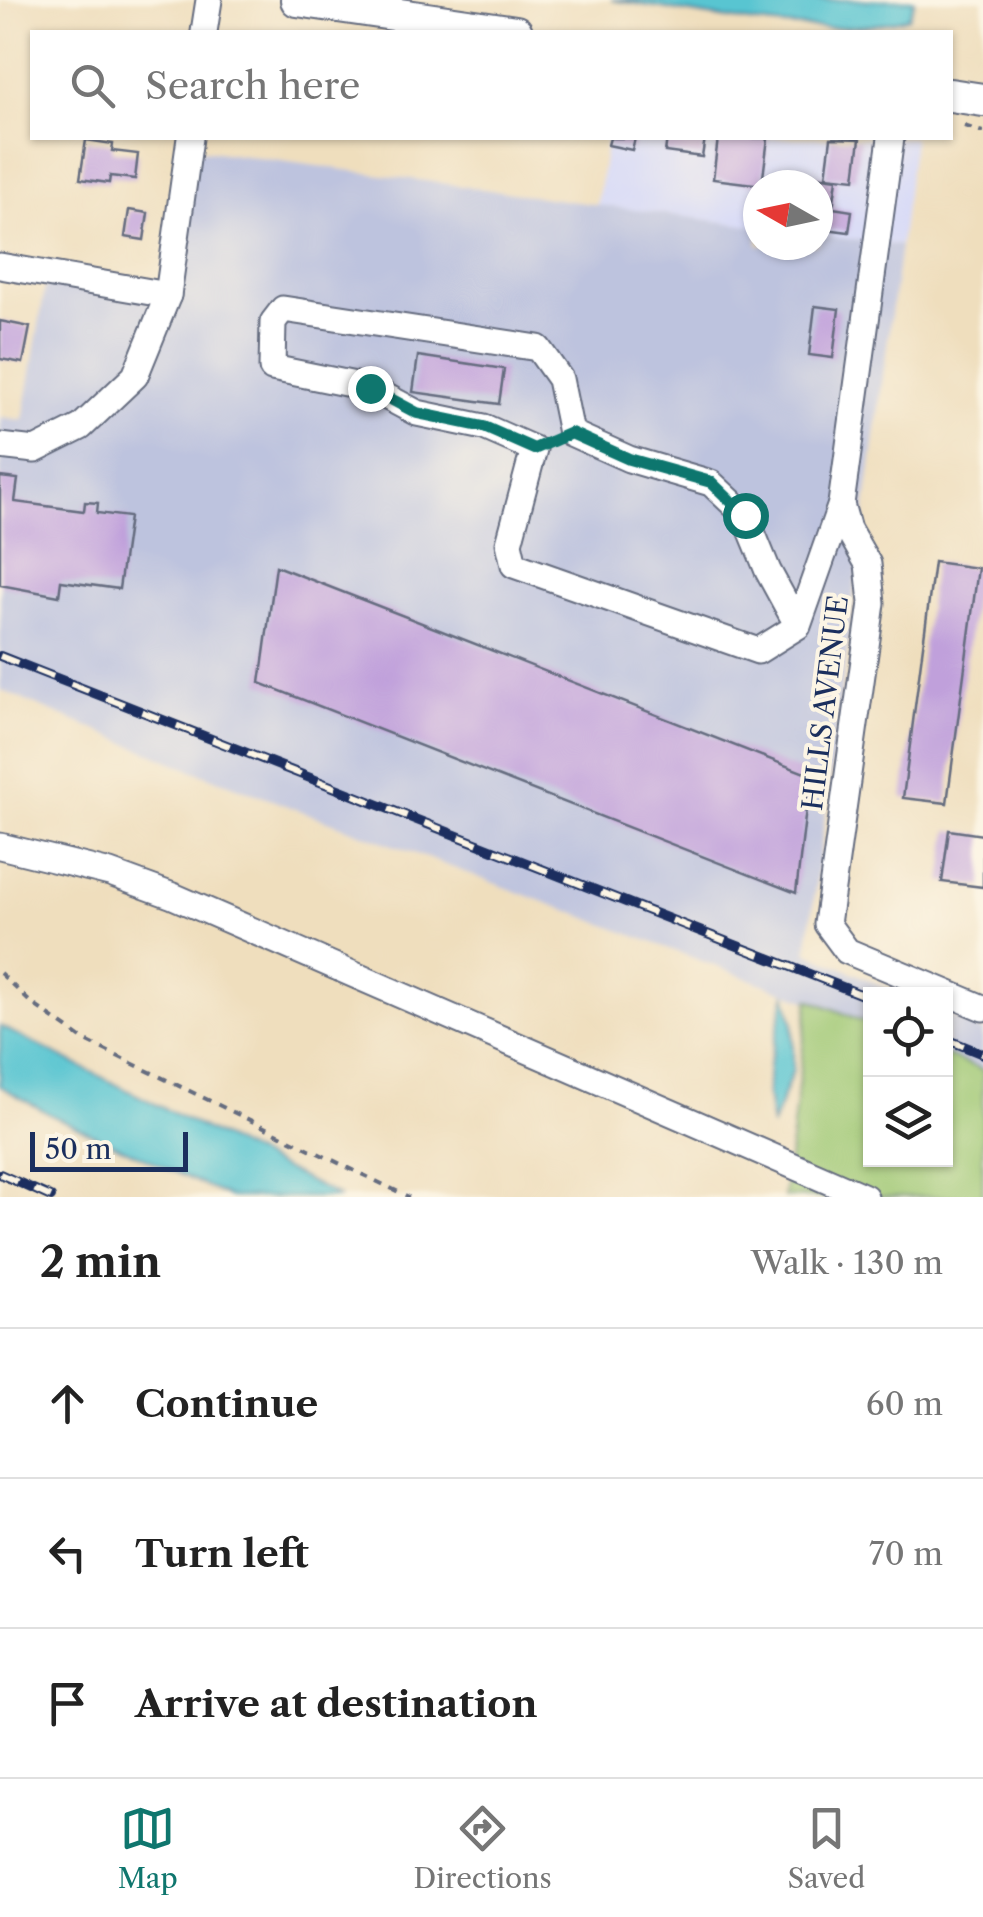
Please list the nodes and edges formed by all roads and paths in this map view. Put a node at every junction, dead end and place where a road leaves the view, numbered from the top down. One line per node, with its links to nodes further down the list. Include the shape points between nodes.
1 (208, 0): 3 (street)
2 (297, 0): 4 (main road)
3 (204, 30)
4 (502, 30)
5 (953, 95): 6 (main road)
6 (983, 100)
7 (953, 124): 8 (path)
8 (983, 132)
9 (190, 140): 12 (street)
10 (891, 140): 16 (street)
11 (0, 266): 12 (street)
12 (168, 294): 14 (street, via 135,376 80,427 35,450)
13 (571, 433): 15 (street); 15 (street, via 560,378 538,348 284,309 273,322 272,368 370,388 417,413 484,427); 17 (street, via 629,459 711,482 745,515)
14 (0, 446)
15 (534, 449): 17 (street, via 510,542 514,564 758,651)
16 (841, 504): 17 (street); 20 (street, HILLS AVENUE, via 868,564 872,603 827,924 847,952)
17 (798, 626)
18 (0, 846): 22 (street, via 110,872 173,896)
19 (0, 974): 21 (path, via 84,1040)
20 (983, 1008)
21 (409, 1197)
22 (865, 1197)

